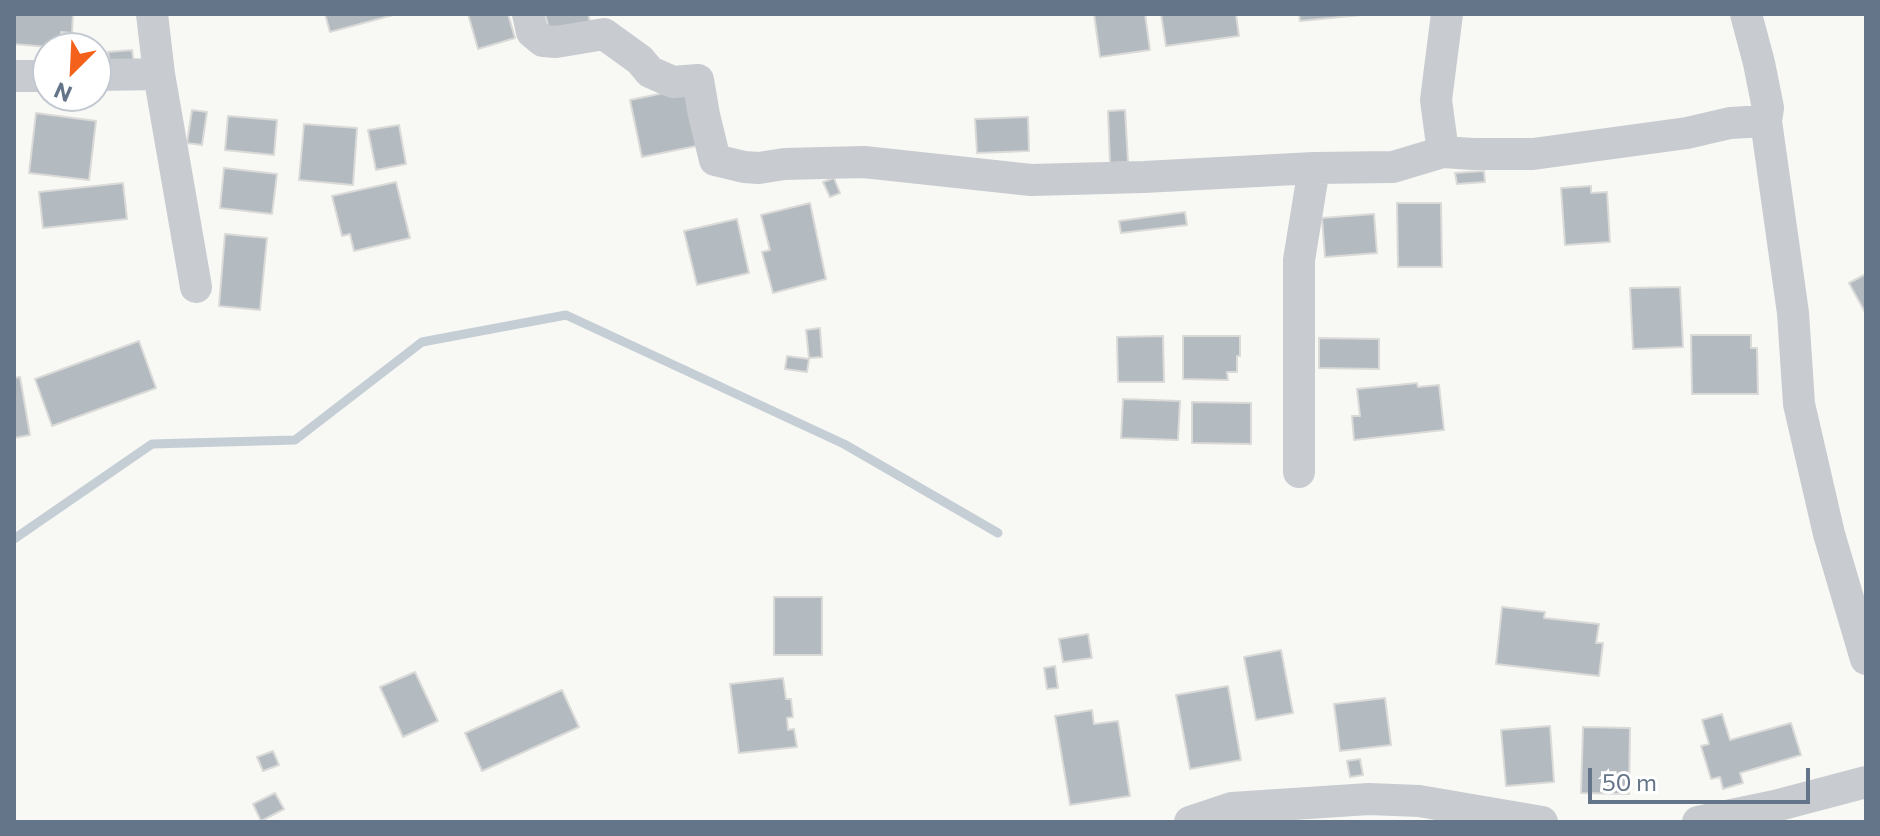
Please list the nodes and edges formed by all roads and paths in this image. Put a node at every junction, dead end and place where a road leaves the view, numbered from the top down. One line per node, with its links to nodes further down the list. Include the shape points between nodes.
1 (152, 14): 5 (street)
2 (528, 14): 9 (street, via 532,32 543,41 604,34 650,72 673,82 698,80 715,160 744,167 864,162 1031,180)
3 (1447, 14): 8 (street, via 1436,100)
4 (1746, 14): 7 (street, via 1768,108)
5 (159, 74): 6 (street); 10 (street)
6 (112, 75)
7 (1766, 121): 8 (street, via 1533,154); 12 (street, via 1793,313 1799,404 1829,534)
8 (1443, 152): 9 (street, via 1393,167)
9 (1314, 168): 11 (street, via 1299,260)
10 (196, 287)
11 (1299, 472)
12 (1866, 659)
13 (1866, 782): 15 (street)
14 (1232, 815): 16 (street); 17 (street, via 1369,799)
15 (1712, 821)
16 (1190, 822)
17 (1542, 822)

